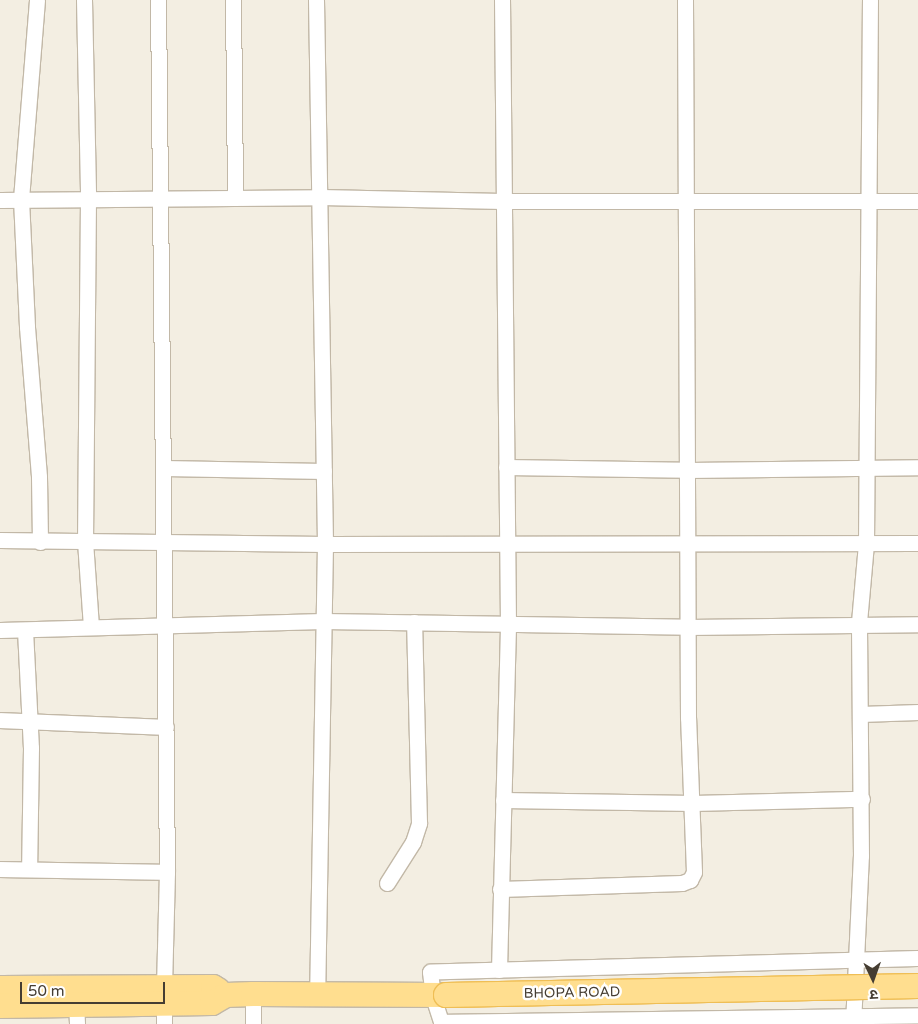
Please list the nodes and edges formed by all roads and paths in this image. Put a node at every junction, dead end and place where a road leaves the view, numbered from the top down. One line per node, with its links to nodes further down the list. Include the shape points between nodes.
1 (37, 0): 12 (street)
2 (84, 0): 13 (street)
3 (158, 0): 11 (street)
4 (233, 0): 9 (street)
5 (316, 0): 10 (street)
6 (502, 0): 16 (street)
7 (684, 0): 15 (street)
8 (870, 0): 18 (street)
9 (236, 197): 10 (street); 11 (street)
10 (321, 197): 16 (street); 24 (street)
11 (160, 198): 13 (street); 22 (street)
12 (21, 199): 13 (street); 14 (street); 28 (street, via 39,477)
13 (88, 199): 26 (street)
14 (0, 200)
15 (683, 200): 16 (street); 18 (street); 23 (street)
16 (502, 201): 20 (street)
17 (918, 201): 18 (street)
18 (870, 202): 19 (street)
19 (867, 466): 21 (street); 23 (street); 33 (street)
20 (506, 467): 23 (street); 30 (street)
21 (918, 467)
22 (164, 468): 24 (street); 27 (street)
23 (688, 470): 29 (street)
24 (324, 471): 32 (street)
25 (0, 540): 28 (street)
26 (85, 541): 27 (street); 28 (street); 40 (street)
27 (165, 541): 32 (street); 37 (street)
28 (40, 542)
29 (689, 542): 30 (street); 33 (street); 41 (street)
30 (507, 543): 32 (street); 38 (street)
31 (918, 543): 33 (street)
32 (325, 544): 34 (street)
33 (866, 544): 36 (street)
34 (323, 621): 35 (street); 37 (street); 63 (street)
35 (414, 622): 38 (street); 55 (street, via 419,823 413,842)
36 (859, 622): 39 (street); 41 (street); 45 (street)
37 (166, 624): 40 (street); 48 (street)
38 (508, 624): 41 (street); 49 (street)
39 (918, 624)
40 (91, 626): 43 (street)
41 (688, 627): 51 (street)
42 (0, 630): 43 (street)
43 (25, 630): 47 (street)
44 (918, 712): 45 (street)
45 (861, 714): 50 (street)
46 (0, 720): 47 (street)
47 (28, 720): 48 (street); 53 (street)
48 (166, 727): 54 (street)
49 (503, 800): 51 (street); 56 (street)
50 (862, 800): 51 (street); 58 (street)
51 (692, 802): 56 (street, via 694,872 686,882)
52 (0, 869): 53 (street)
53 (30, 869): 54 (street)
54 (167, 872): 66 (street)
55 (387, 883)
56 (500, 890): 59 (street)
57 (918, 958): 58 (street)
58 (856, 959): 59 (street); 69 (street)
59 (499, 970): 64 (street, via 430,972)
60 (918, 986): 64 (main road, BHOPA ROAD, bridge)
61 (0, 988): 66 (main road, BHOPA ROAD)
62 (253, 994): 63 (main road, BHOPA ROAD); 66 (main road, BHOPA ROAD, via 226,995 212,1003); 71 (street)
63 (317, 995): 64 (main road, BHOPA ROAD)
64 (440, 996): 70 (street, via 441,1022)
65 (0, 1006): 67 (main road, BHOPA ROAD)
66 (164, 1006): 67 (main road, BHOPA ROAD)
67 (77, 1014)
68 (918, 1015): 69 (street)
69 (853, 1021): 70 (street)
70 (603, 1022)
71 (253, 1024)

